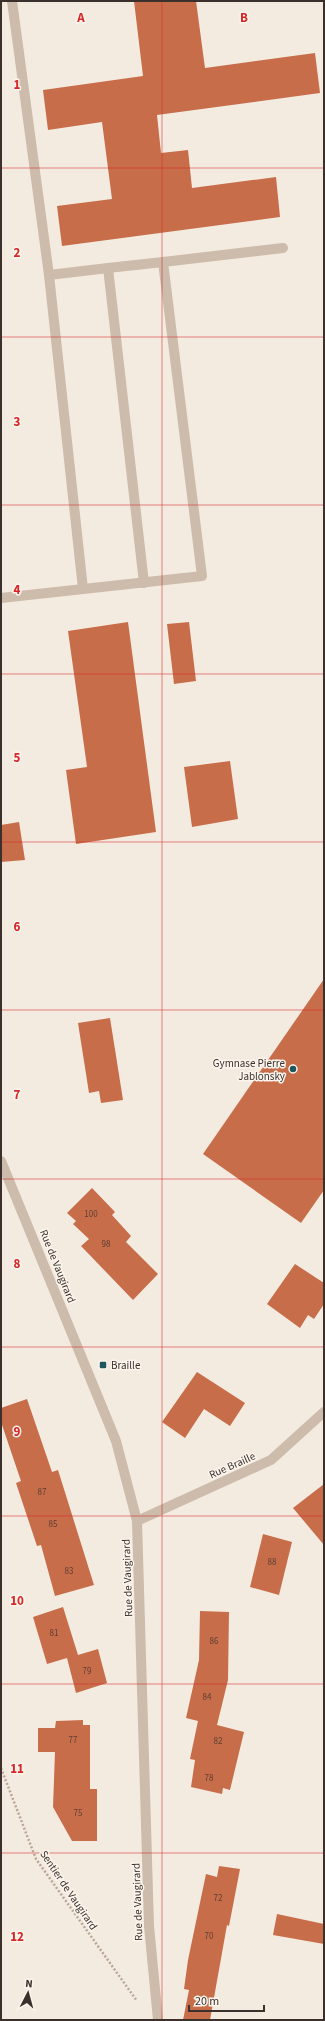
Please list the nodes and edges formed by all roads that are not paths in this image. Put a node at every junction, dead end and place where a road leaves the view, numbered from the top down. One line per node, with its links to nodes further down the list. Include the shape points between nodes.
1 (12, 1): 5 (street)
2 (282, 248): 3 (street)
3 (163, 262): 4 (street); 6 (street, via 202,576)
4 (108, 268): 5 (street); 6 (street)
5 (49, 275): 7 (street)
6 (144, 582): 7 (street)
7 (83, 589): 8 (street)
8 (1, 598)
9 (1, 1161): 11 (street, Rue de Vaugirard, via 116,1441)
10 (324, 1412): 11 (street, Rue Braille, via 271,1460)
11 (138, 1521): 12 (street, Rue de Vaugirard, via 149,1926)
12 (158, 2020)

